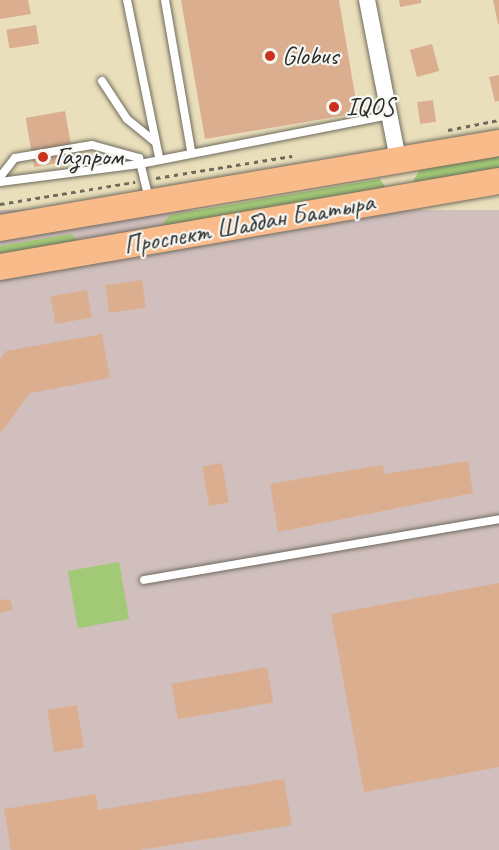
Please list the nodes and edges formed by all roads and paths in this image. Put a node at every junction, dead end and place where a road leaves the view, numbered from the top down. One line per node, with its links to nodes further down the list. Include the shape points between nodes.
1 (127, 0): 8 (lane)
2 (165, 0): 10 (lane)
3 (367, 0): 5 (street)
4 (102, 81): 8 (lane, via 127,119)
5 (390, 115): 10 (lane); 13 (street)
6 (499, 120): 7 (path)
7 (435, 132)
8 (154, 141): 12 (lane)
9 (499, 143): 13 (main road, Проспект Шабдан Баатыра)
10 (191, 150): 12 (lane)
11 (301, 155): 18 (path)
12 (159, 157): 14 (lane)
13 (398, 160): 18 (main road, Проспект Шабдан Баатыра); 19 (main road)
14 (140, 164): 15 (lane, via 139,158 92,144 15,158); 17 (lane); 18 (lane)
15 (0, 177)
16 (499, 181): 19 (main road, Проспект Шабдан Баатыра)
17 (0, 182)
18 (147, 191): 20 (path); 21 (main road, Проспект Шабдан Баатыра); 23 (main road)
19 (406, 197): 23 (main road, Проспект Шабдан Баатыра)
20 (0, 204)
21 (89, 213): 22 (main road, Проспект Шабдан Баатыра); 24 (main road)
22 (0, 228)
23 (158, 239): 24 (main road, Проспект Шабдан Баатыра)
24 (96, 250): 25 (main road, Проспект Шабдан Баатыра)
25 (0, 267)
26 (499, 519): 27 (lane)
27 (144, 580)

